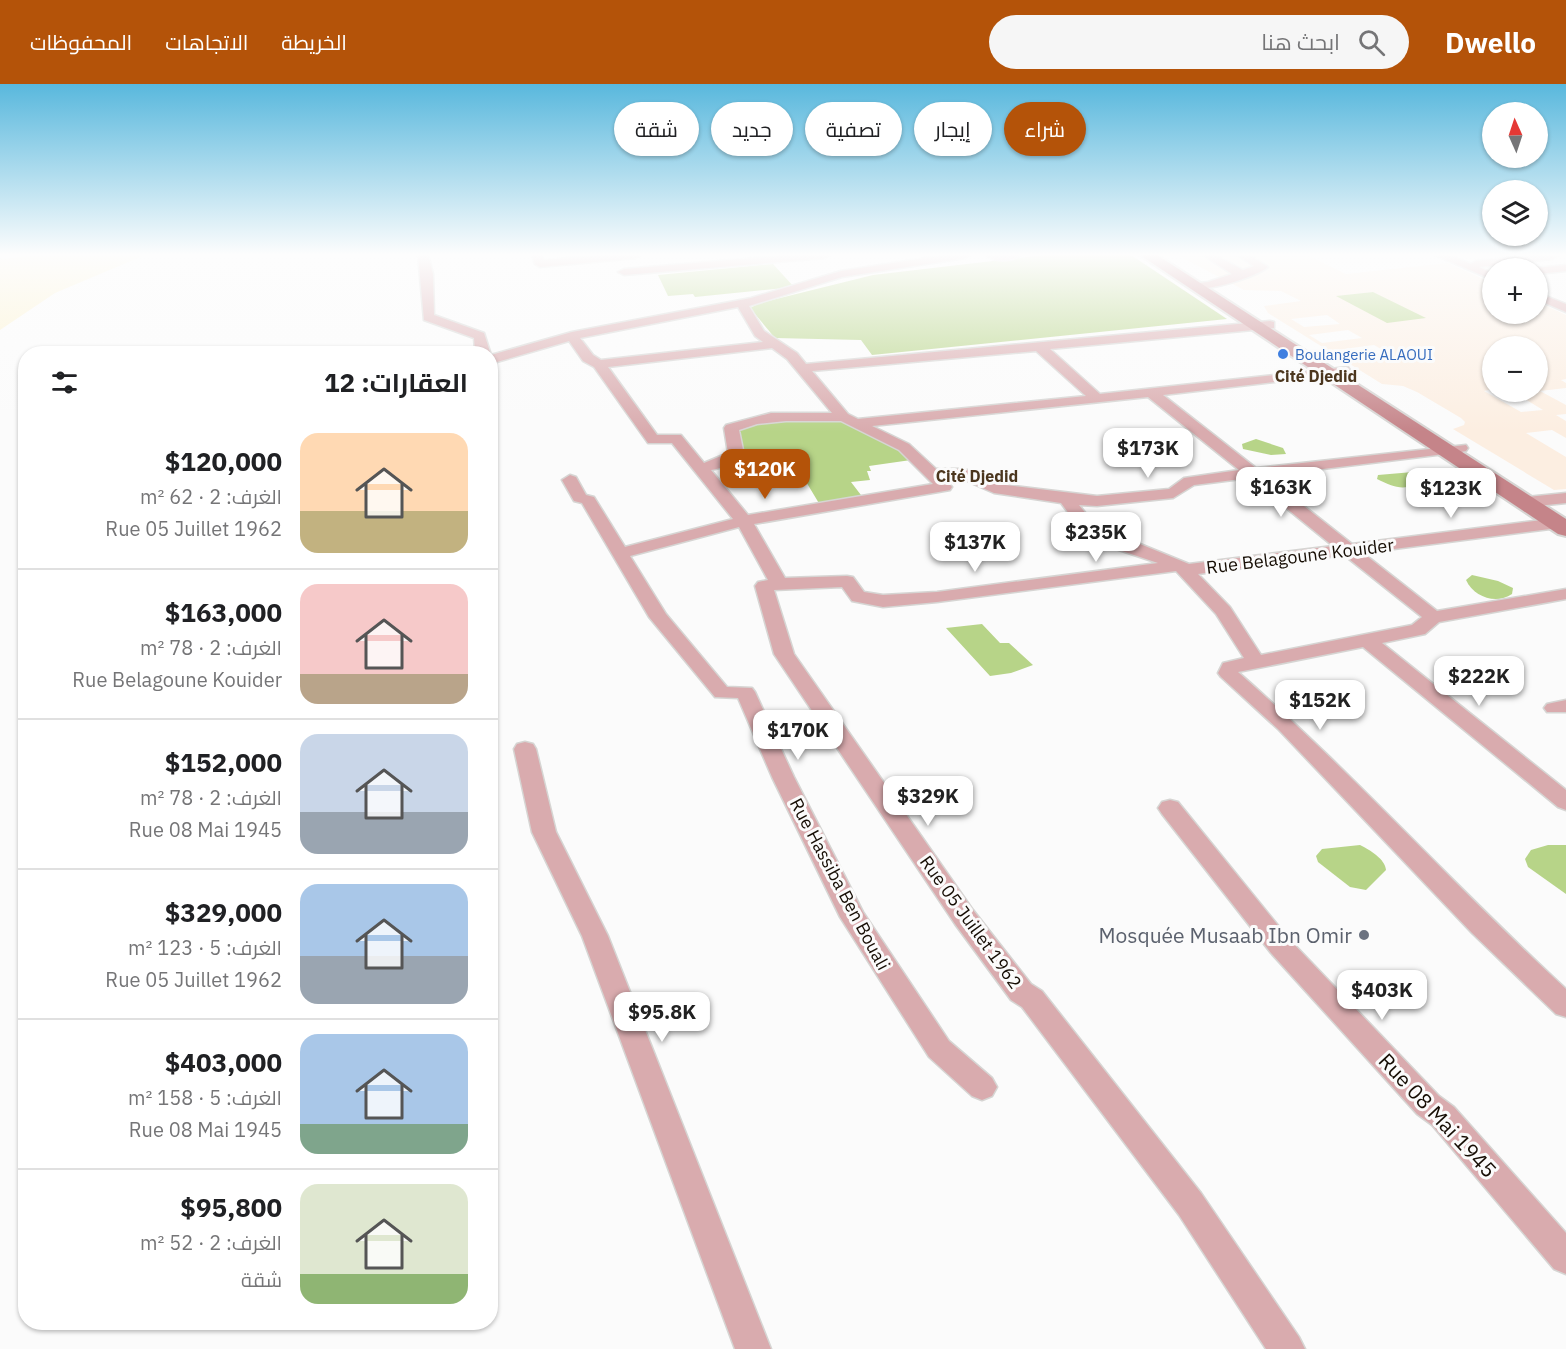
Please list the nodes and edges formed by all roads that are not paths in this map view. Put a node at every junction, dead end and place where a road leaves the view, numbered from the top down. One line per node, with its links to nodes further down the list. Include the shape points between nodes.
1 (428, 314): 8 (street, via 480,336)
2 (684, 314): 6 (street)
3 (748, 314): 7 (street, via 759,333)
4 (1245, 314): 5 (street)
5 (1263, 326): 9 (street); 13 (street)
6 (572, 336): 10 (street); 11 (street, via 588,357)
7 (776, 344): 11 (street); 12 (street)
8 (481, 346)
9 (1041, 348): 12 (street); 15 (street)
10 (498, 358)
11 (599, 364): 18 (street, via 653,440 676,438)
12 (805, 368): 16 (street)
13 (1335, 371): 14 (street); 17 (street)
14 (1151, 393): 15 (street); 19 (street)
15 (1097, 399): 16 (street)
16 (850, 420): 18 (street, via 754,419 738,424 731,428 736,455); 20 (street, via 904,447)
17 (1454, 448): 19 (street); 24 (street)
18 (701, 468): 25 (street)
19 (1251, 472): 23 (street, via 1190,481 1173,493 1097,501); 27 (street)
20 (932, 474): 23 (street, via 965,474 994,488); 25 (street, via 944,487)
21 (570, 480): 28 (street, Rue Hassiba Ben Bouali, via 580,498 588,500)
22 (1566, 498): 24 (street, Rue Belagoune Kouider)
23 (1066, 499): 26 (street)
24 (1554, 515): 27 (street, Rue Belagoune Kouider)
25 (744, 521): 28 (street); 31 (street)
26 (1090, 530): 29 (street); 30 (street)
27 (1349, 550): 29 (street, Rue Belagoune Kouider); 33 (street)
28 (622, 553): 40 (street, Rue Hassiba Ben Bouali, via 658,617 722,693 745,692 853,916 939,1049)
29 (1183, 568): 30 (street, Rue Belagoune Kouider); 35 (street, via 1222,611)
30 (1129, 572): 31 (street, Rue Belagoune Kouider, via 884,602 858,597 847,581)
31 (779, 584): 43 (street, Rue 05 Juillet 1962, via 764,586 784,654 964,918 1021,992 1032,999 1190,1204)
32 (1566, 594): 33 (street)
33 (1433, 617): 34 (street, via 1418,630)
34 (1368, 641): 35 (street); 37 (street)
35 (1256, 662): 39 (street, via 1230,667 1228,673)
36 (525, 749): 42 (street, via 544,832 596,936)
37 (1566, 802)
38 (1170, 808): 41 (street, Rue 08 Mai 1945, via 1280,946 1428,1105 1443,1116)
39 (1566, 1006)
40 (982, 1087)
41 (1566, 1258)
42 (753, 1349)
43 (1287, 1349)

